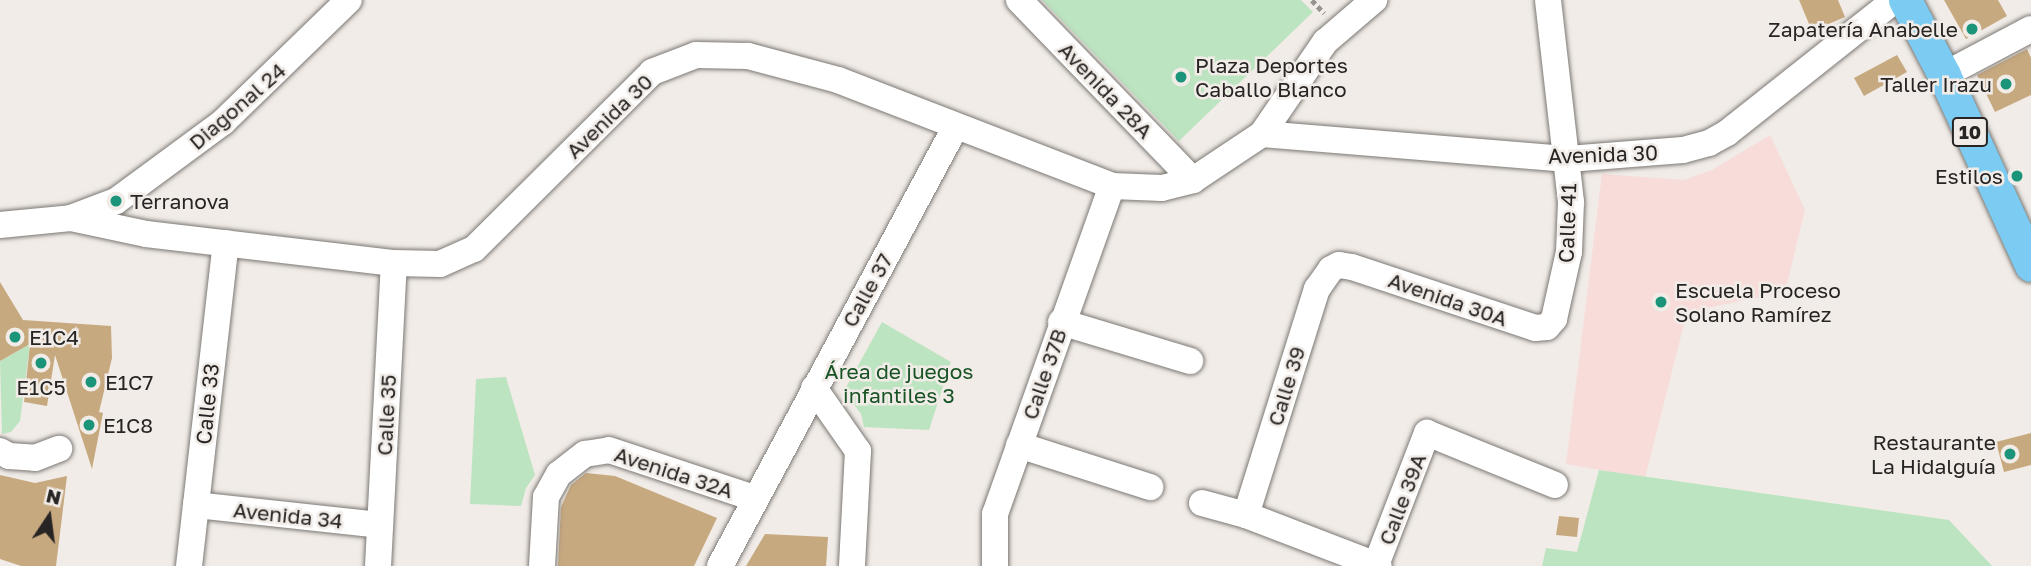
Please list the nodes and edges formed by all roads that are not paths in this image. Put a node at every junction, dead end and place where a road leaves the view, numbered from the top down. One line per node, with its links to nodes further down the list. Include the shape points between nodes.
1 (349, 0): 14 (street, Diagonal 24, via 223,122 116,201)
2 (1019, 0): 12 (street, Avenida 28A)
3 (1374, 0): 10 (street, via 1325,42)
4 (1548, 0): 11 (street, Calle 41)
5 (1895, 0): 11 (street, Avenida 30, via 1709,143 1683,150)
6 (1905, 0): 8 (main road, 10)
7 (2031, 29): 8 (street)
8 (1944, 75): 19 (main road, 10)
9 (956, 126): 13 (street, Avenida 30); 17 (street, Avenida 30, via 838,80 748,56 696,55 652,72 474,249 440,264); 23 (street, Calle 37)
10 (1262, 134): 11 (street, Avenida 30); 12 (street, Avenida 30)
11 (1568, 159): 20 (street, Calle 41, via 1569,252)
12 (1193, 180): 13 (street, Avenida 30, via 1162,188)
13 (1112, 186): 21 (street, Calle 37B)
14 (71, 218): 15 (street); 16 (street, Avenida 30, via 146,234)
15 (0, 225)
16 (226, 243): 17 (street, Avenida 30); 31 (street, Calle 33)
17 (394, 263): 33 (street, Calle 35)
18 (1339, 265): 20 (street, Avenida 30A, via 1535,328 1547,327); 32 (street, Calle 39, via 1323,277 1317,289)
19 (2031, 265)
20 (1554, 320)
21 (1061, 322): 22 (street); 24 (street, Calle 37B)
22 (1189, 361)
23 (814, 388): 29 (street, Calle 37); 39 (street, via 858,450)
24 (1019, 446): 28 (street); 40 (street, Calle 37B, via 995,514)
25 (59, 449): 26 (street, via 35,457)
26 (0, 451)
27 (1555, 485): 34 (street, Calle 39A, via 1427,433)
28 (1150, 487)
29 (754, 498): 37 (street, Avenida 32A, via 609,450 586,454 559,474 546,497); 38 (street, Calle 37)
30 (1202, 503): 32 (street)
31 (196, 505): 33 (street, Avenida 34); 35 (street, Calle 33)
32 (1246, 515): 34 (street)
33 (380, 525): 36 (street, Calle 35)
34 (1378, 565)
35 (189, 566)
36 (378, 566)
37 (542, 566)
38 (720, 566)
39 (852, 566)
40 (995, 566)

